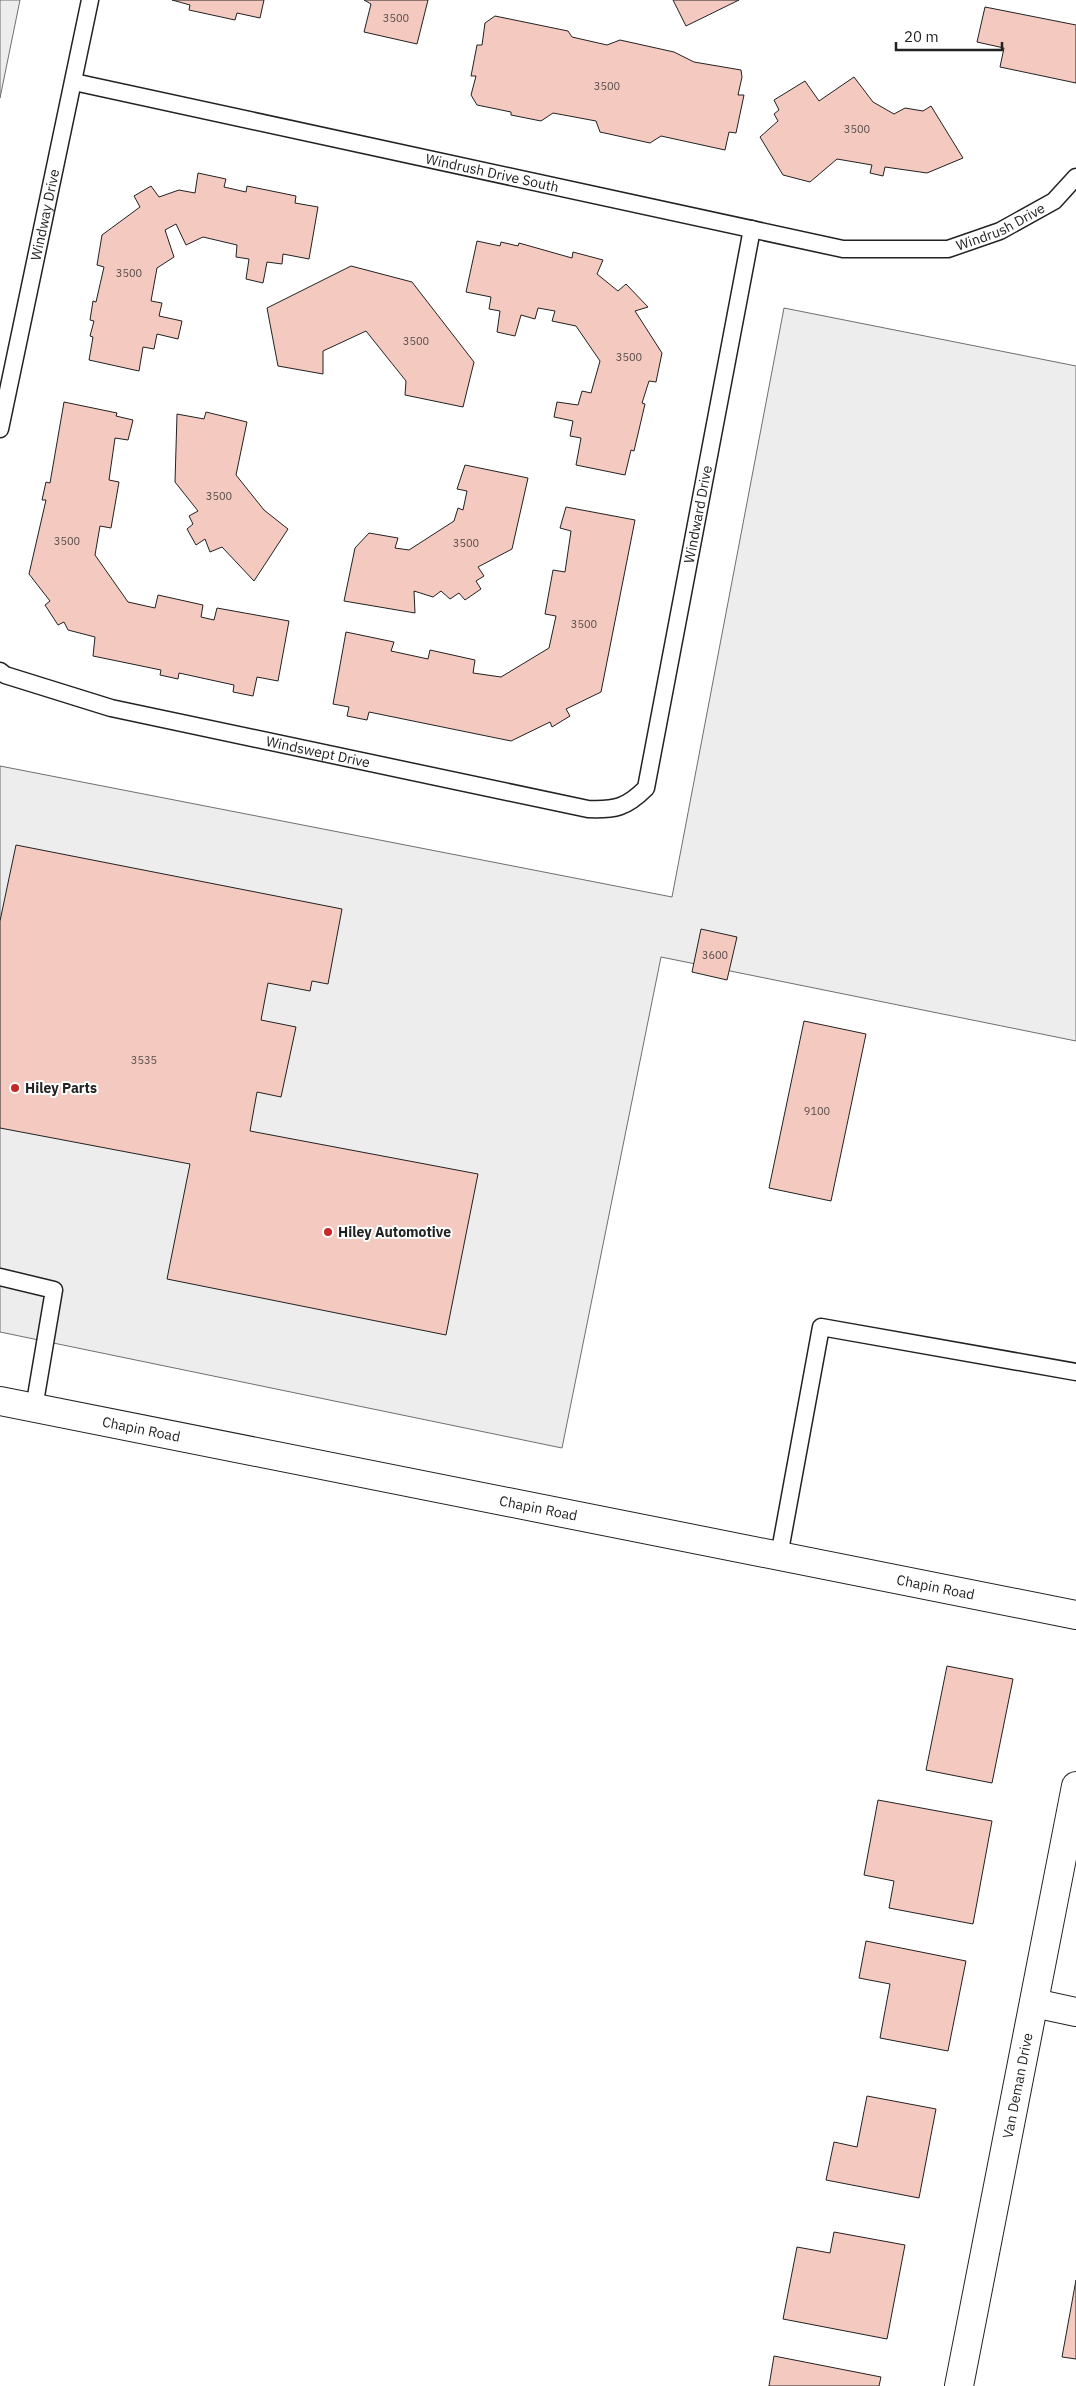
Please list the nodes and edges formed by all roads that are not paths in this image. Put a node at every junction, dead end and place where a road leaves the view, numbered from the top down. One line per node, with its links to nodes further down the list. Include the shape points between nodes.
1 (90, 0): 2 (lane, Windway Drive)
2 (74, 82): 4 (lane, Windrush Drive South); 6 (lane, Windway Drive)
3 (1076, 176): 5 (lane, Windrush Drive, via 1054,202 1000,231 948,248)
4 (752, 229): 5 (lane, Windrush Drive South, via 843,248); 8 (lane, Windward Drive, via 646,788)
5 (911, 250)
6 (0, 429)
7 (0, 671): 8 (lane, Windswept Drive, via 111,708 588,809 614,810)
8 (636, 797)
9 (0, 1277): 12 (lane, via 54,1290)
10 (1076, 1372): 13 (lane, via 821,1327)
11 (0, 1401): 12 (street, Chapin Road)
12 (34, 1408): 13 (street, Chapin Road)
13 (779, 1556): 14 (street, Chapin Road)
14 (1076, 1615)
15 (1076, 1786): 16 (street, Van Deman Drive)
16 (1034, 2003): 17 (street); 18 (street, Van Deman Drive)
17 (1076, 2012)
18 (959, 2386)

